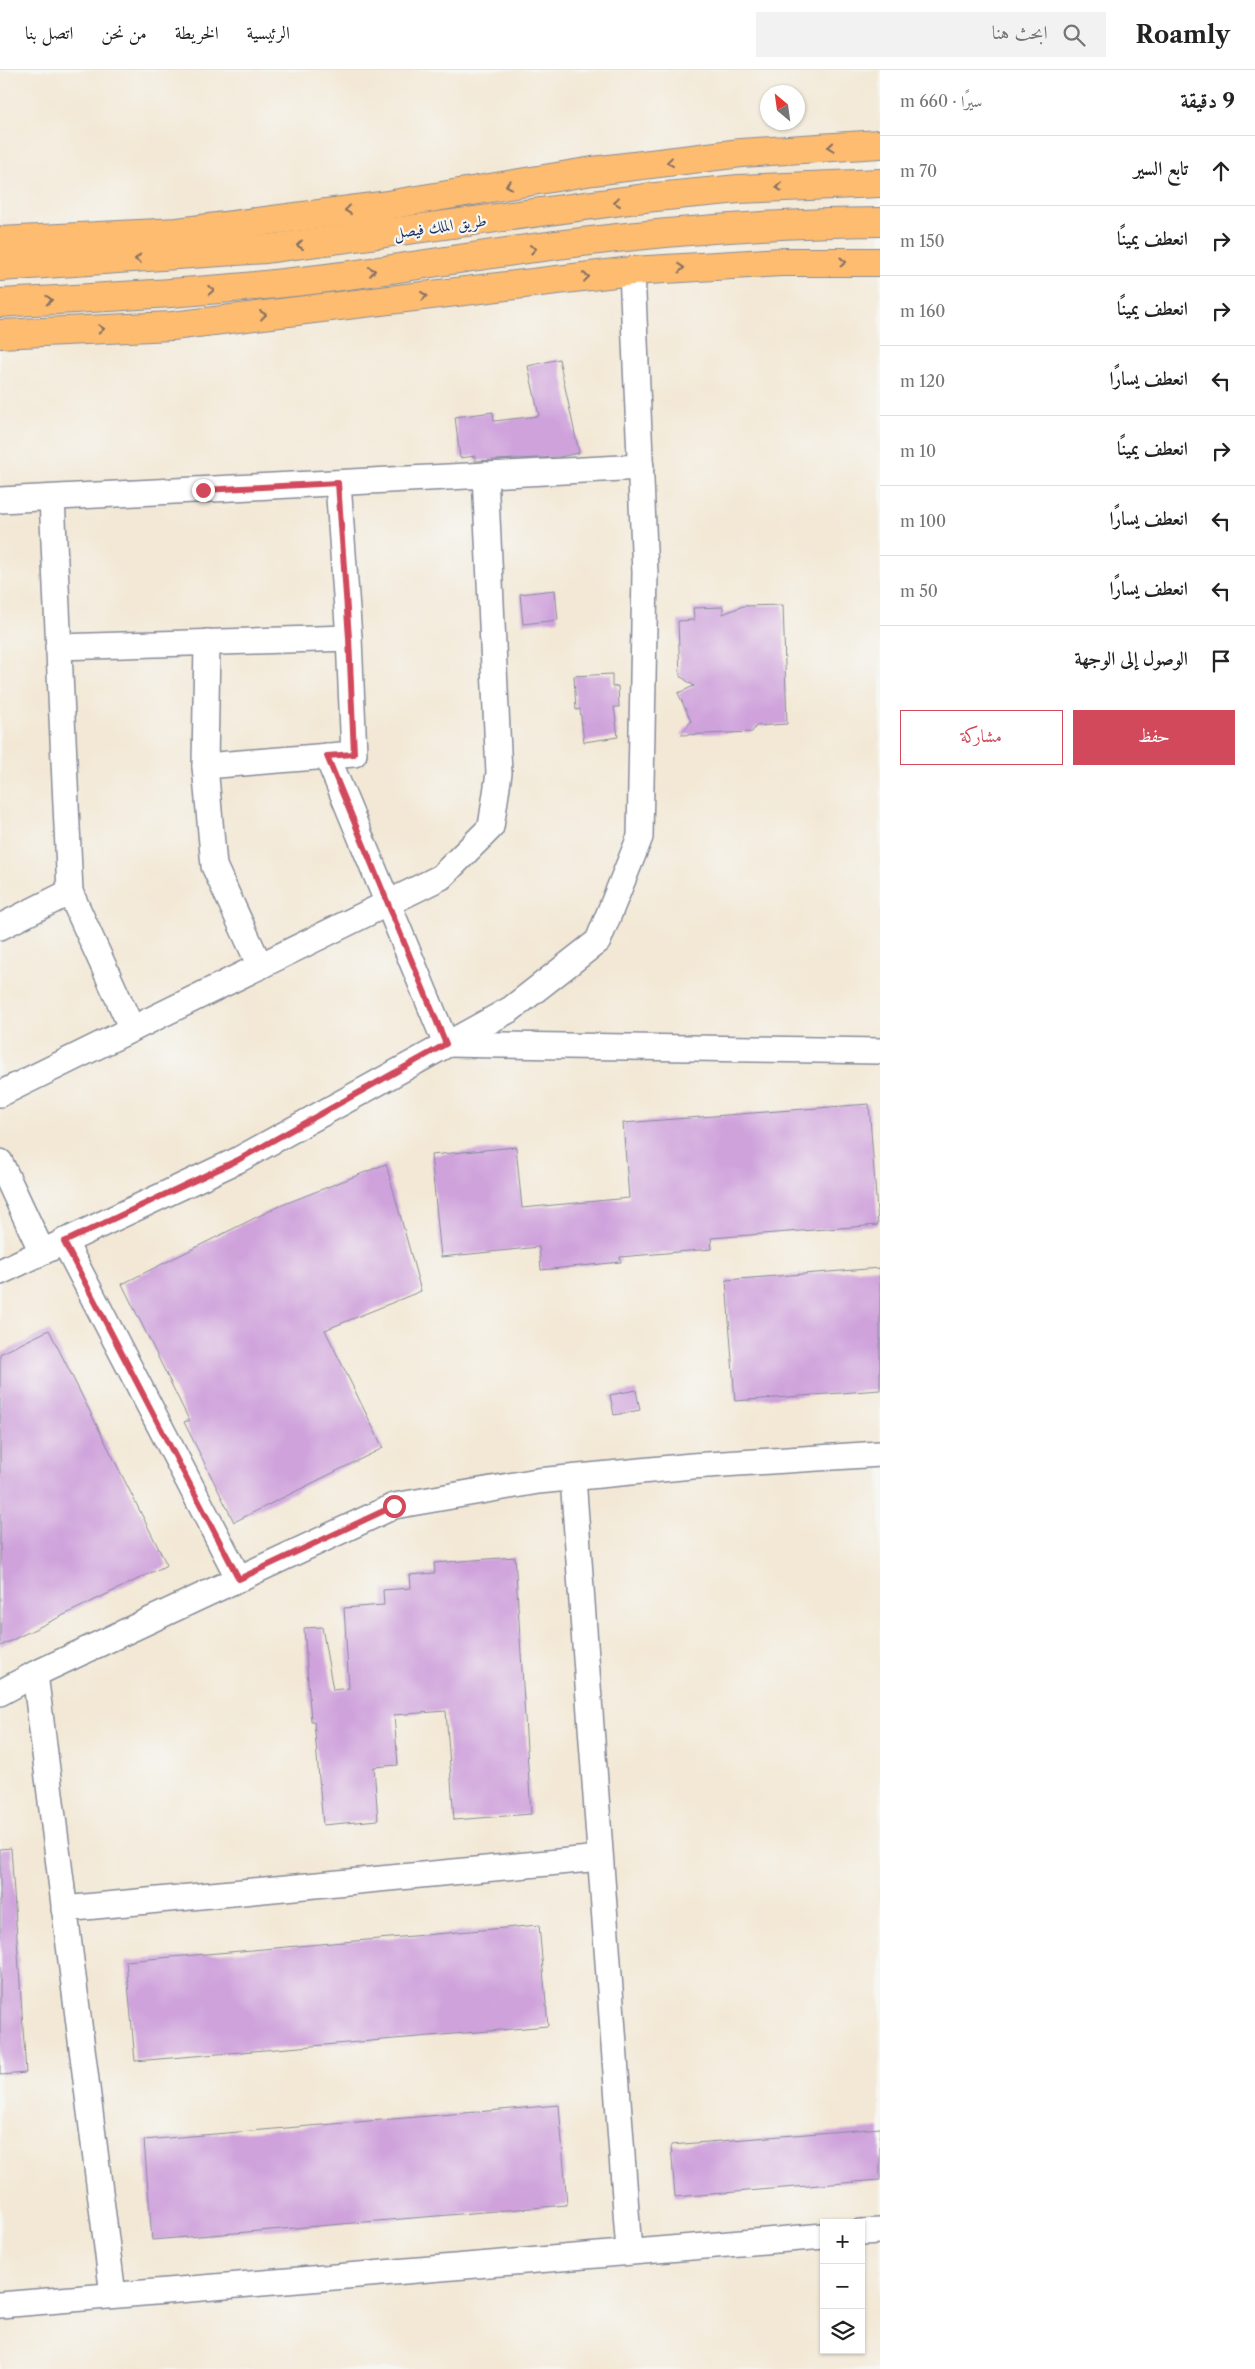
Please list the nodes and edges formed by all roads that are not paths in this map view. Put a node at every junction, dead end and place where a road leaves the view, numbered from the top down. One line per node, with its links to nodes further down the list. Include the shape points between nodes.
1 (880, 144): 4 (main road, one-way to 4, via 741,153 592,171 382,206 178,232)
2 (880, 183): 6 (main road, طريق الملك فيصل, one-way to 6, via 645,198 266,249)
3 (880, 222): 8 (main road, one-way to 3, via 235,288 320,279 679,231 794,223)
4 (0, 241)
5 (880, 262): 7 (main road, one-way to 5, via 782,262)
6 (0, 267)
7 (632, 271): 9 (main road, one-way to 7, via 172,326); 10 (street)
8 (0, 303)
9 (0, 334)
10 (641, 467): 11 (street); 25 (street, via 646,573 640,837 598,941 511,1009)
11 (486, 475): 12 (street); 21 (street, via 499,773 491,827 441,878)
12 (338, 483): 13 (street); 15 (street)
13 (52, 498): 14 (street); 17 (street)
14 (0, 500)
15 (349, 638): 16 (street); 18 (street, via 354,754)
16 (206, 642): 17 (street); 19 (street)
17 (58, 647): 20 (street)
18 (327, 756): 19 (street); 21 (street)
19 (205, 766): 23 (street, via 214,866)
20 (70, 892): 22 (street); 24 (street)
21 (388, 904): 23 (street); 25 (street)
22 (0, 927)
23 (260, 966): 24 (street)
24 (132, 1029): 27 (street)
25 (446, 1044): 26 (street); 29 (street, via 238,1160)
26 (880, 1051)
27 (0, 1094)
28 (0, 1162): 29 (street)
29 (53, 1247): 30 (street); 33 (street)
30 (0, 1272)
31 (880, 1454): 32 (street, via 692,1466)
32 (573, 1478): 33 (street, via 394,1506); 36 (street)
33 (239, 1579): 34 (street)
34 (35, 1674): 35 (street); 37 (street)
35 (0, 1693)
36 (600, 1858): 37 (street); 41 (street)
37 (64, 1909): 42 (street)
38 (880, 2231): 39 (street)
39 (865, 2232)
40 (820, 2236): 41 (street)
41 (629, 2252): 42 (street)
42 (113, 2295): 43 (street)
43 (0, 2305)

